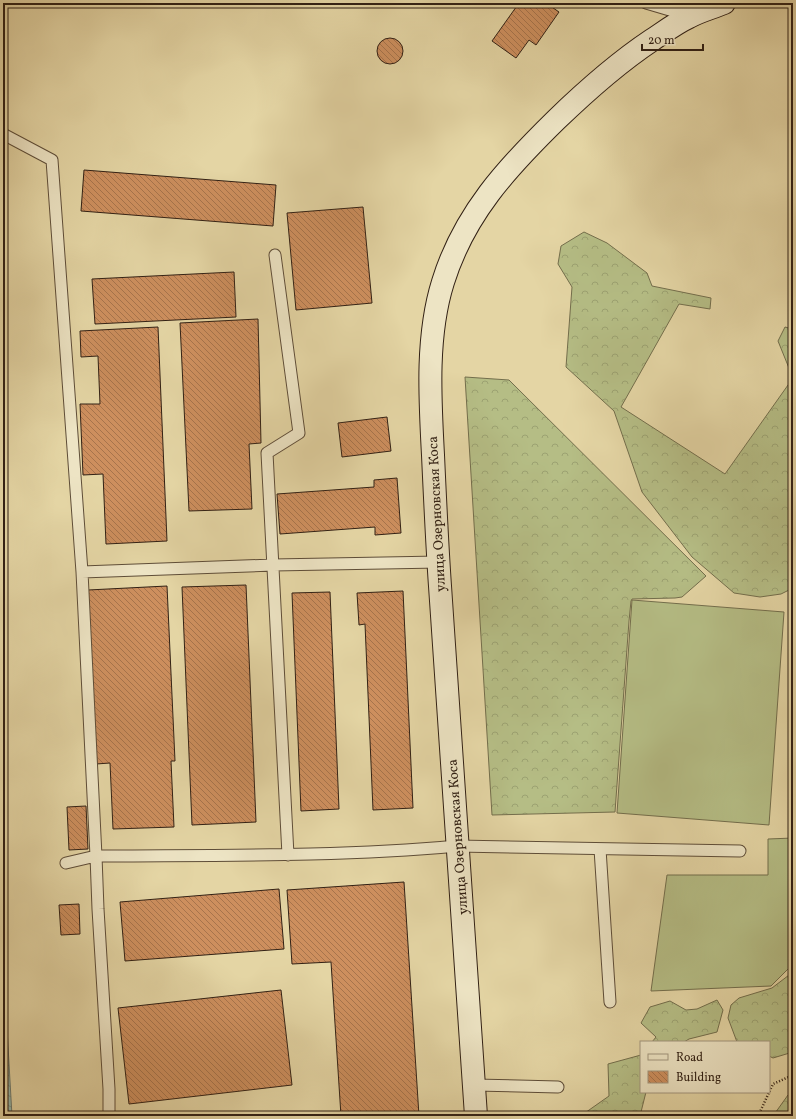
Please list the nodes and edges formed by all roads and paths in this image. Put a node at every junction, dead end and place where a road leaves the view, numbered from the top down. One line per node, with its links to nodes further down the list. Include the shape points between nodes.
1 (646, 3): 3 (lane)
2 (724, 3): 3 (main road, улица Озерновская Коса)
3 (691, 16): 6 (main road, улица Озерновская Коса, via 624,59 538,138 511,166 476,210 453,254 436,308 431,366)
4 (3, 134): 8 (lane, via 52,160)
5 (275, 255): 7 (lane, via 299,433 267,454)
6 (439, 562): 7 (lane); 9 (main road, улица Озерновская Коса)
7 (273, 565): 8 (lane); 12 (lane)
8 (82, 572): 13 (lane)
9 (457, 846): 10 (lane); 12 (lane); 17 (main road, улица Озерновская Коса)
10 (600, 849): 11 (lane); 15 (lane)
11 (740, 851)
12 (288, 855): 13 (lane)
13 (96, 856): 14 (lane); 21 (lane)
14 (66, 863)
15 (610, 1002)
16 (793, 1075): 19 (path, via 773,1084)
17 (474, 1086): 18 (lane); 22 (main road, улица Озерновская Коса)
18 (558, 1087)
19 (770, 1090)
20 (769, 1093): 23 (path)
21 (109, 1116)
22 (476, 1116)
23 (758, 1116)

